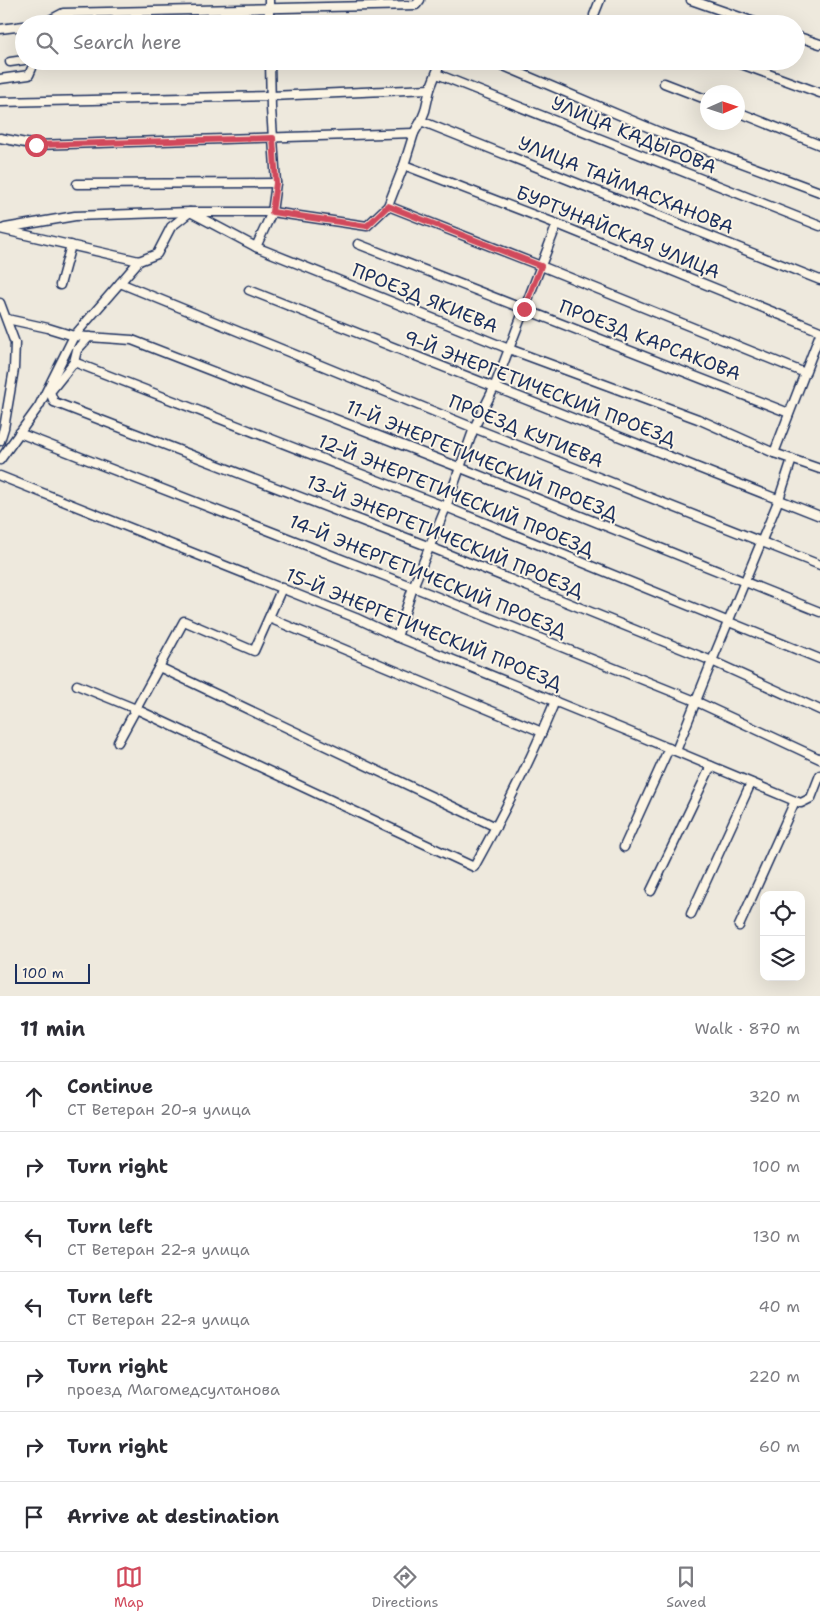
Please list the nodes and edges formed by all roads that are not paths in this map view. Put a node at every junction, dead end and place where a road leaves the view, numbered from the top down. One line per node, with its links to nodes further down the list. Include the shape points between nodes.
1 (268, 0): 5 (street)
2 (600, 0): 8 (street)
3 (692, 0): 9 (street)
4 (418, 2): 5 (street)
5 (269, 9): 6 (street); 7 (street)
6 (61, 15)
7 (269, 15)
8 (594, 15)
9 (734, 15)
10 (15, 27): 11 (street)
11 (0, 29)
12 (805, 39): 13 (street)
13 (820, 44)
14 (15, 61): 15 (street)
15 (10, 62)
16 (31, 70): 22 (street, via 29,75)
17 (270, 70): 26 (street)
18 (438, 70): 21 (street)
19 (513, 70): 38 (street, via 664,134)
20 (757, 70): 25 (street)
21 (437, 74): 24 (street); 43 (street, УЛИЦА КАДЫРОВА)
22 (0, 79)
23 (664, 83): 27 (street)
24 (430, 88): 26 (street); 30 (street)
25 (820, 93)
26 (271, 96): 28 (street); 33 (street)
27 (700, 97)
28 (0, 102)
29 (745, 115): 34 (street)
30 (421, 121): 31 (street); 50 (street, УЛИЦА ТАЙМАСХАНОВА)
31 (414, 133): 33 (street); 35 (street)
32 (0, 138): 33 (street, via 36,145)
33 (273, 138): 36 (street)
34 (820, 145)
35 (404, 165): 39 (street); 42 (street, БУРТУНАЙСКАЯ УЛИЦА)
36 (276, 183): 37 (street); 41 (street)
37 (76, 184)
38 (820, 192)
39 (388, 206): 41 (street, via 367,226); 49 (street)
40 (190, 212): 41 (street); 44 (street, via 75,216); 47 (street, ПРОЕЗД ЯКИЕВА); 48 (street, via 171,227 157,254)
41 (272, 212): 47 (street)
42 (557, 224): 49 (street); 57 (street, БУРТУНАЙСКАЯ УЛИЦА)
43 (820, 226)
44 (0, 229): 46 (street)
45 (358, 244): 55 (street, ПРОЕЗД КАРСАКОВА)
46 (71, 245): 48 (street); 52 (street)
47 (256, 247): 60 (street, ПРОЕЗД ЯКИЕВА)
48 (139, 261): 51 (street)
49 (541, 266): 55 (street); 62 (street)
50 (820, 280)
51 (120, 283): 58 (street); 67 (street, ПРОЕЗД КУГИЕВА)
52 (60, 285)
53 (249, 290): 63 (street, 9-Й ЭНЕРГЕТИЧЕСКИЙ ПРОЕЗД)
54 (0, 303): 56 (street)
55 (524, 309): 60 (street); 66 (street, ПРОЕЗД КАРСАКОВА)
56 (7, 320): 58 (street, 11-Й ЭНЕРГЕТИЧЕСКИЙ ПРОЕЗД); 69 (street, via 15,342 14,360)
57 (820, 333): 62 (street)
58 (74, 336): 59 (street, 11-Й ЭНЕРГЕТИЧЕСКИЙ ПРОЕЗД); 65 (street)
59 (89, 337): 61 (street, via 77,350); 73 (street, 11-Й ЭНЕРГЕТИЧЕСКИЙ ПРОЕЗД, via 132,340)
60 (509, 349): 63 (street); 70 (street, ПРОЕЗД ЯКИЕВА, via 698,419)
61 (77, 363): 64 (street); 77 (street, 12-Й ЭНЕРГЕТИЧЕСКИЙ ПРОЕЗД)
62 (805, 373): 66 (street)
63 (494, 388): 67 (street); 76 (street, 9-Й ЭНЕРГЕТИЧЕСКИЙ ПРОЕЗД)
64 (50, 392): 65 (street); 80 (street, 13-Й ЭНЕРГЕТИЧЕСКИЙ ПРОЕЗД, via 54,402)
65 (39, 406): 68 (street)
66 (789, 413): 70 (street)
67 (474, 428): 73 (street); 79 (street, ПРОЕЗД КУГИЕВА)
68 (19, 434): 72 (street); 83 (street, 14-Й ЭНЕРГЕТИЧЕСКИЙ ПРОЕЗД)
69 (0, 441)
70 (774, 453): 71 (street, ПРОЕЗД ЯКИЕВА)
71 (792, 459): 74 (street, ПРОЕЗД ЯКИЕВА); 76 (street)
72 (0, 460)
73 (461, 468): 77 (street); 82 (street, 11-Й ЭНЕРГЕТИЧЕСКИЙ ПРОЕЗД)
74 (820, 469)
75 (0, 476): 84 (street, 15-Й ЭНЕРГЕТИЧЕСКИЙ ПРОЕЗД)
76 (779, 499): 78 (street, 9-Й ЭНЕРГЕТИЧЕСКИЙ ПРОЕЗД); 79 (street)
77 (446, 508): 80 (street); 87 (street, 12-Й ЭНЕРГЕТИЧЕСКИЙ ПРОЕЗД)
78 (820, 516)
79 (761, 542): 81 (street, ПРОЕЗД КУГИЕВА); 82 (street)
80 (430, 547): 83 (street); 90 (street, 13-Й ЭНЕРГЕТИЧЕСКИЙ ПРОЕЗД)
81 (820, 565)
82 (744, 582): 85 (street, 11-Й ЭНЕРГЕТИЧЕСКИЙ ПРОЕЗД); 87 (street)
83 (413, 587): 88 (street); 94 (street, 14-Й ЭНЕРГЕТИЧЕСКИЙ ПРОЕЗД)
84 (282, 588): 86 (street); 88 (street, 15-Й ЭНЕРГЕТИЧЕСКИЙ ПРОЕЗД)
85 (820, 612)
86 (269, 618): 91 (street, via 254,651 184,621); 97 (street)
87 (728, 622): 89 (street, 12-Й ЭНЕРГЕТИЧЕСКИЙ ПРОЕЗД); 90 (street)
88 (397, 636): 93 (street, 15-Й ЭНЕРГЕТИЧЕСКИЙ ПРОЕЗД)
89 (820, 659)
90 (712, 660): 94 (street); 96 (street, 13-Й ЭНЕРГЕТИЧЕСКИЙ ПРОЕЗД)
91 (159, 667): 95 (street); 105 (street)
92 (77, 685): 95 (street)
93 (555, 701): 97 (street); 99 (street, 15-Й ЭНЕРГЕТИЧЕСКИЙ ПРОЕЗД)
94 (696, 701): 99 (street); 100 (street, 14-Й ЭНЕРГЕТИЧЕСКИЙ ПРОЕЗД)
95 (136, 709): 98 (street); 105 (street, via 474,867)
96 (820, 710)
97 (542, 732): 105 (street)
98 (118, 742)
99 (672, 750): 101 (street, 15-Й ЭНЕРГЕТИЧЕСКИЙ ПРОЕЗД); 106 (street)
100 (820, 759)
101 (711, 766): 103 (street, 15-Й ЭНЕРГЕТИЧЕСКИЙ ПРОЕЗД); 107 (street)
102 (820, 775): 104 (street, via 811,798 800,803)
103 (751, 783): 104 (street, 15-Й ЭНЕРГЕТИЧЕСКИЙ ПРОЕЗД); 108 (street)
104 (795, 801): 109 (street)
105 (496, 827)
106 (624, 847)
107 (650, 891)
108 (691, 914)
109 (739, 926)

